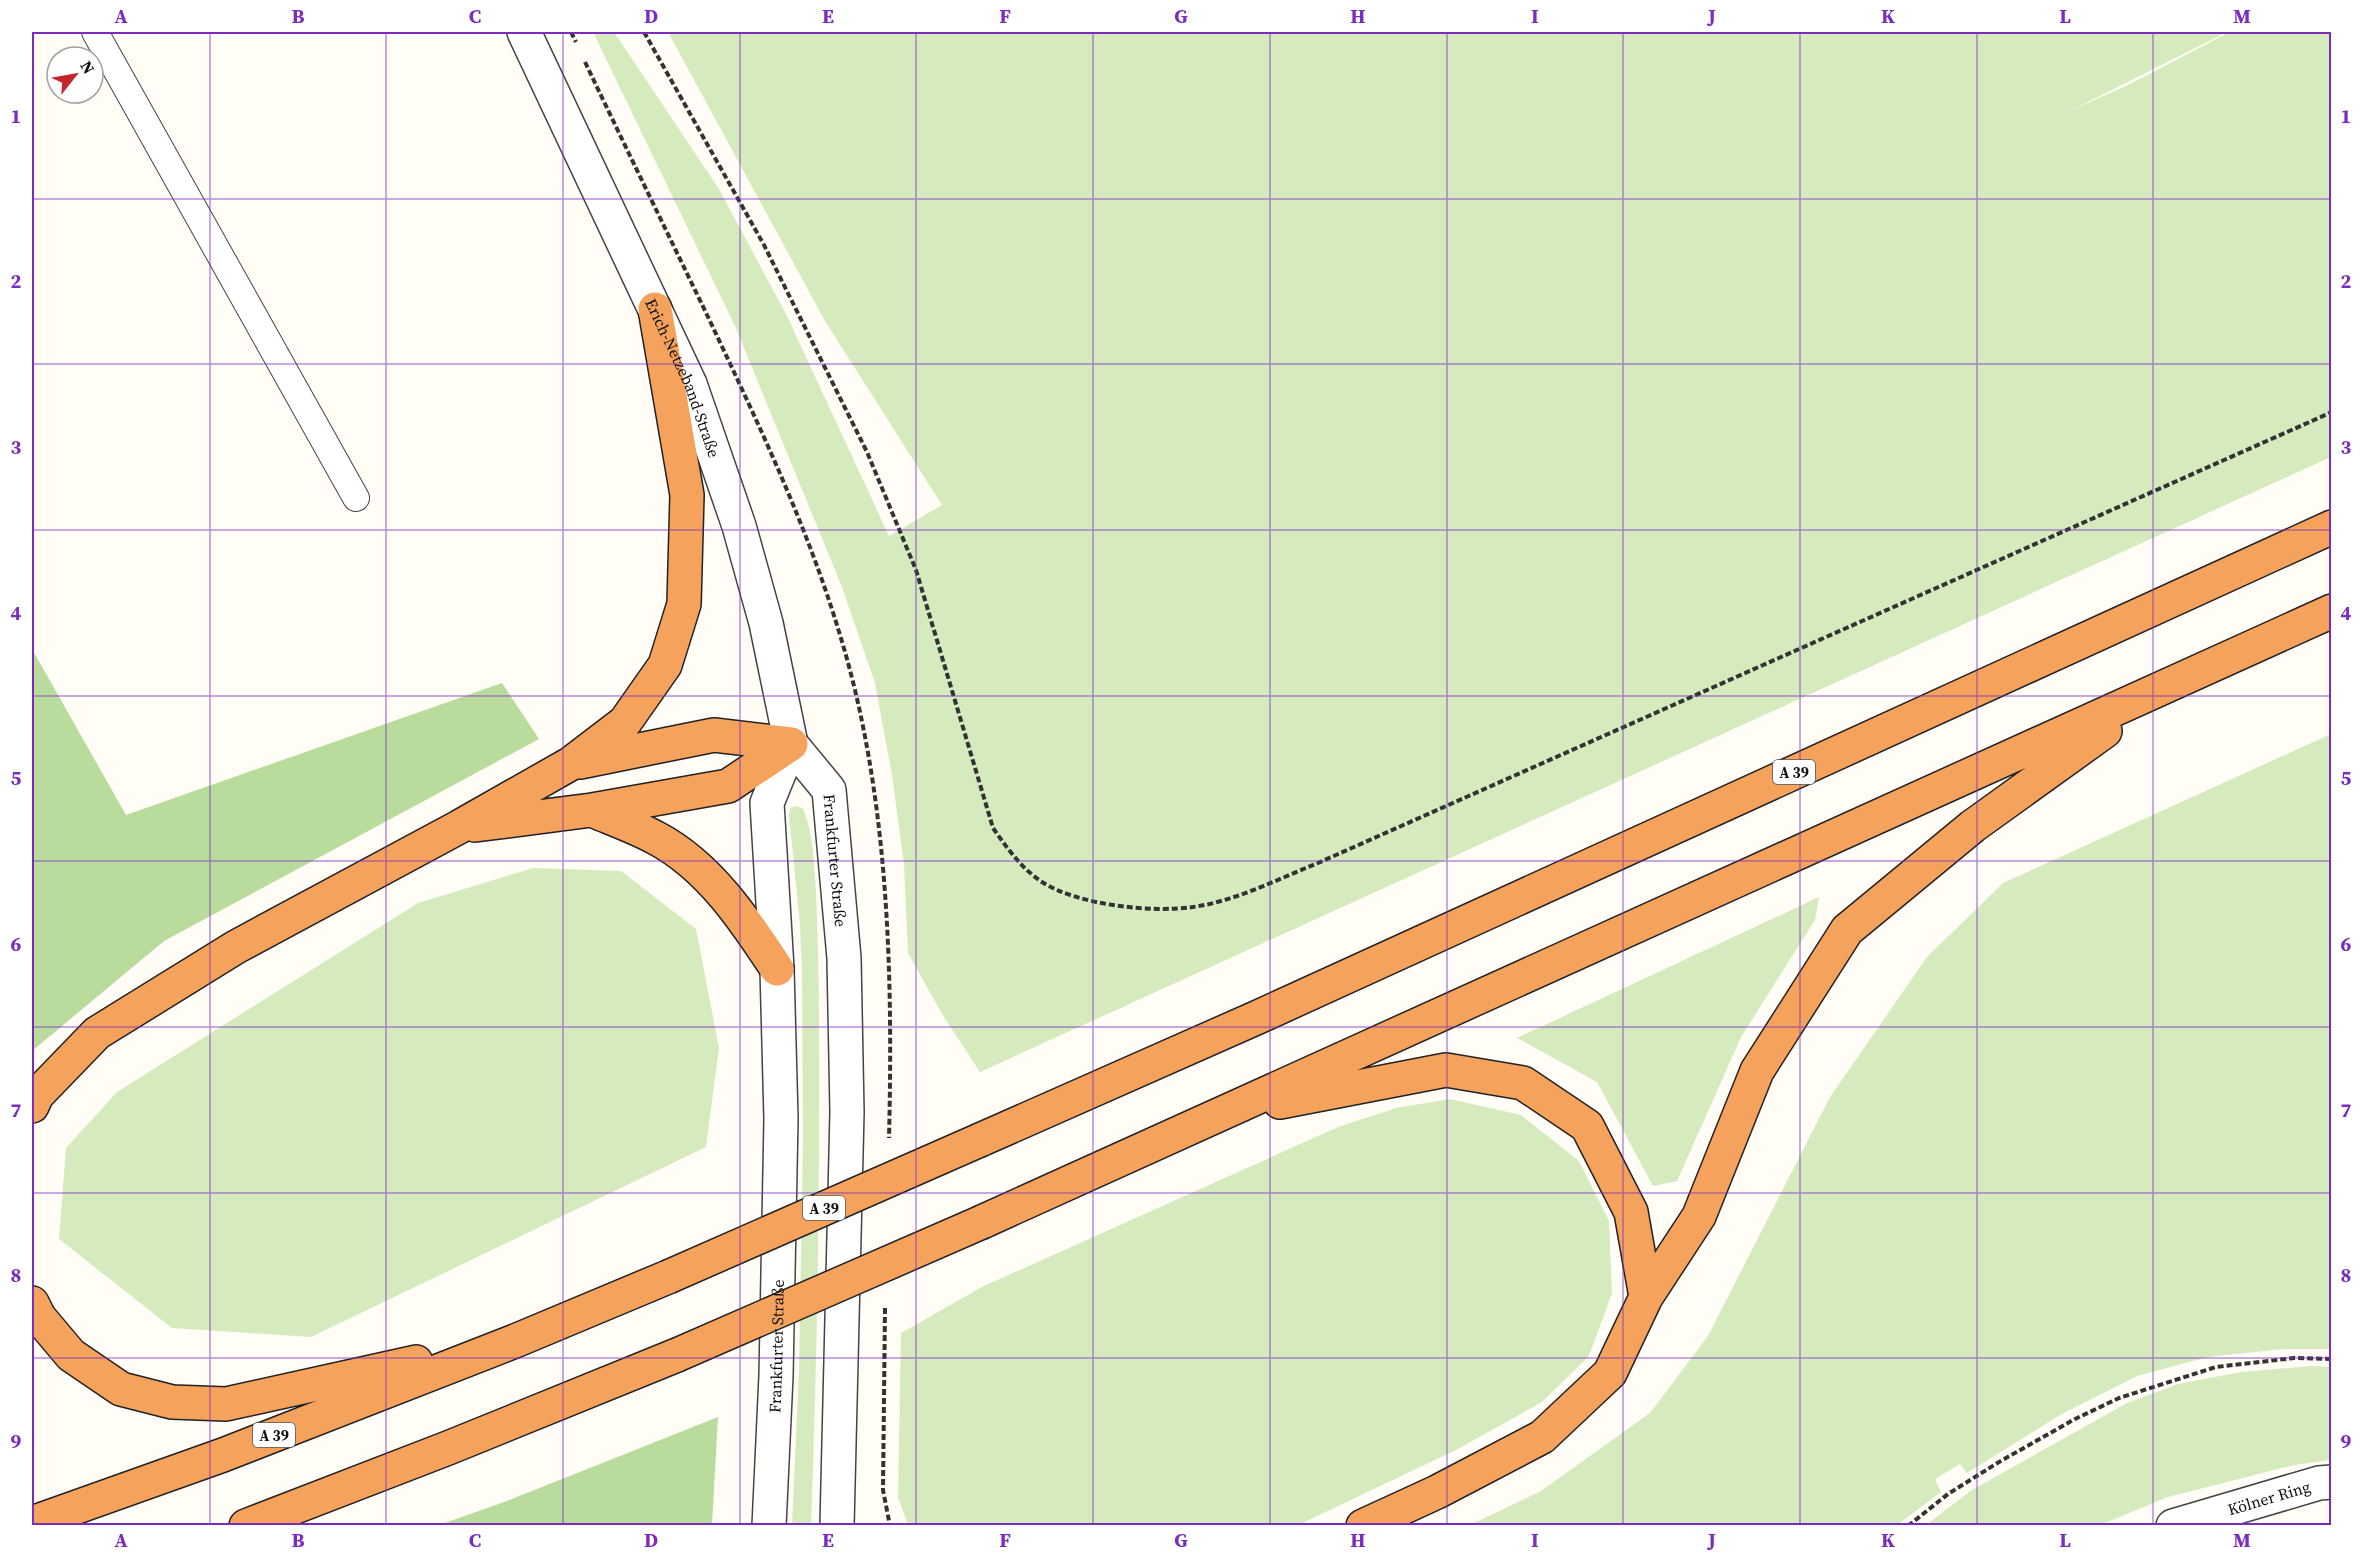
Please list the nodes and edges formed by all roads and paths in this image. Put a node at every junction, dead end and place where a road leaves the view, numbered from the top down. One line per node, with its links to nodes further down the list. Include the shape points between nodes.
1 (95, 32): 6 (lane)
2 (524, 32): 4 (street, Erich-Netzeband-Straße)
3 (644, 32): 5 (path, via 764,245 867,452 916,570 993,828 1018,862 1042,882 1100,904 1193,907 1234,897)
4 (655, 309): 10 (street, Erich-Netzeband-Straße, via 690,384 739,526 766,623); 11 (highway, via 687,495 684,603 665,665 625,722)
5 (2331, 412)
6 (356, 498)
7 (2331, 527): 19 (highway, A 39, bridge, via 1256,1018)
8 (2331, 611): 9 (highway)
9 (2165, 688): 16 (highway); 17 (highway, via 1973,826 1847,930 1757,1071 1699,1216)
10 (791, 744): 11 (highway, via 714,735); 12 (highway, via 728,786); 14 (street, Frankfurter Straße, via 767,803); 25 (street, Frankfurter Straße, via 829,790 844,958 847,1112)
11 (570, 764): 13 (highway)
12 (592, 810): 13 (highway); 14 (highway, via 657,838 685,858 731,904)
13 (459, 827): 15 (highway, via 236,947 97,1033 37,1095)
14 (777, 969): 24 (street, Frankfurter Straße, via 781,1131)
15 (32, 1106)
16 (1228, 1112): 17 (highway, via 1446,1070 1523,1083 1587,1126 1631,1212); 23 (highway, bridge, via 677,1354)
17 (1646, 1297): 26 (highway, via 1610,1373 1542,1437)
18 (32, 1302): 19 (highway, via 39,1317 71,1355 121,1389 172,1402 226,1404)
19 (514, 1341): 22 (highway, A 39, via 223,1455)
20 (2331, 1359): 27 (path, via 2294,1358 2216,1367 2119,1398 1999,1462 1948,1494)
21 (2331, 1482): 28 (street, Kölner Ring)
22 (32, 1523)
23 (246, 1526)
24 (769, 1526)
25 (837, 1526)
26 (1363, 1526)
27 (1908, 1526)
28 (2173, 1526)

